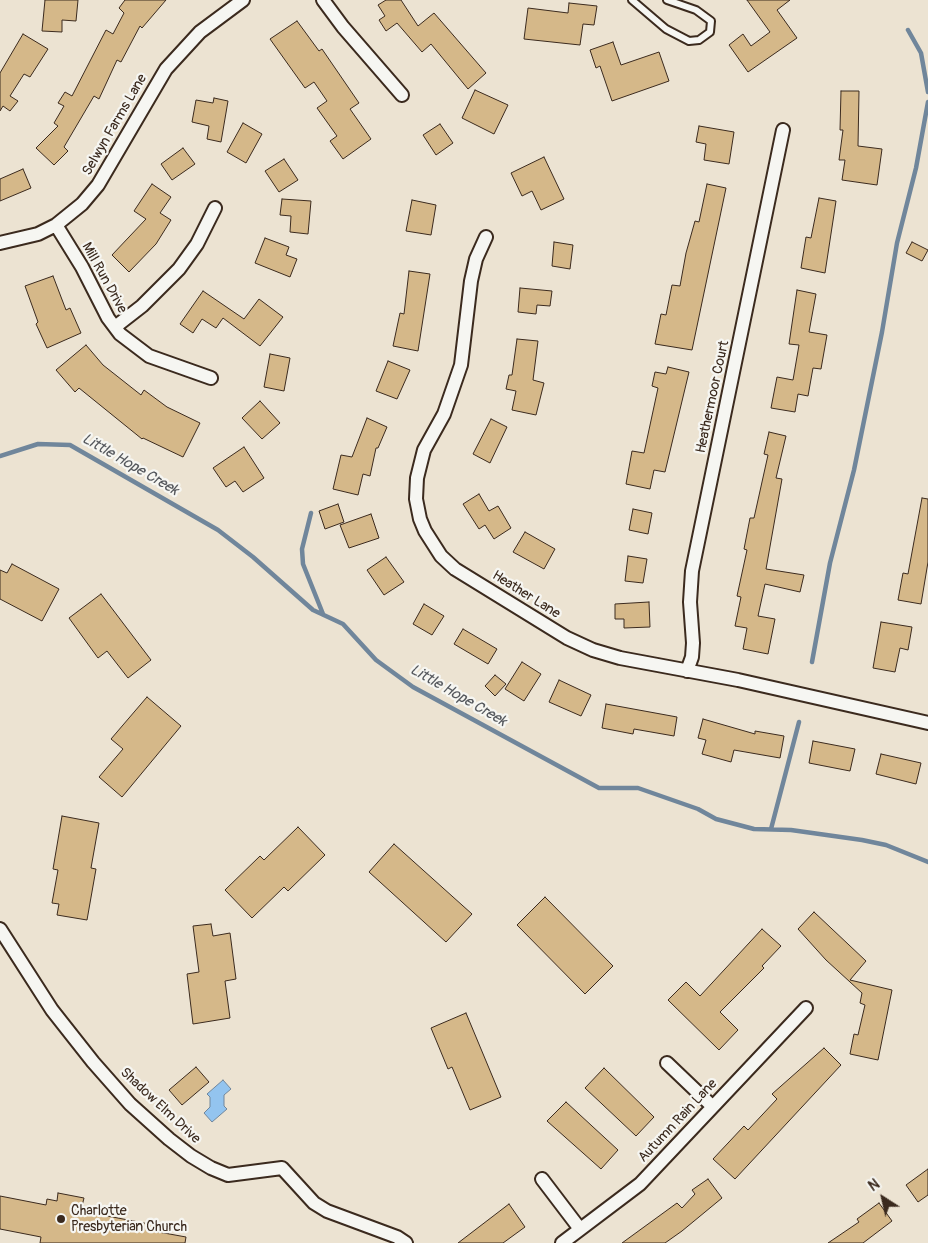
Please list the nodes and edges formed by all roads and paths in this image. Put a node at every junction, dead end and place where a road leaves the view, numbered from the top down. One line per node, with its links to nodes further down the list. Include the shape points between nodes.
1 (243, 0): 8 (street, Selwyn Farms Lane, via 200,32 166,69 98,185 82,204)
2 (323, 0): 5 (street)
3 (632, 0): 4 (lane, via 666,29 689,41 699,40 710,32 711,21 696,10)
4 (667, 0)
5 (402, 95)
6 (783, 130): 13 (street, Heathermoor Court, via 692,571 690,602 694,643)
7 (215, 208): 11 (street, via 197,244 179,269 142,306)
8 (56, 225): 10 (street, Selwyn Farms Lane, via 38,234); 11 (street, Mill Run Drive)
9 (486, 238): 13 (street, Heather Lane, via 471,280 461,366 444,414 424,450 417,478 416,499 425,531 441,556 456,570 567,638 620,658)
10 (0, 243)
11 (115, 327): 12 (street, Mill Run Drive, via 149,356)
12 (211, 378)
13 (687, 671): 14 (street, Heather Lane)
14 (928, 723)
15 (0, 929): 21 (street, Shadow Elm Drive, via 52,1010 93,1062 130,1104 184,1151 211,1168 228,1174 282,1168 314,1203 327,1211)
16 (806, 1008): 18 (street, Autumn Rain Lane)
17 (667, 1063): 18 (street)
18 (712, 1106): 20 (street, Autumn Rain Lane, via 674,1151 640,1184)
19 (542, 1179): 20 (street)
20 (580, 1229): 22 (street, Autumn Rain Lane)
21 (406, 1243)
22 (562, 1243)

